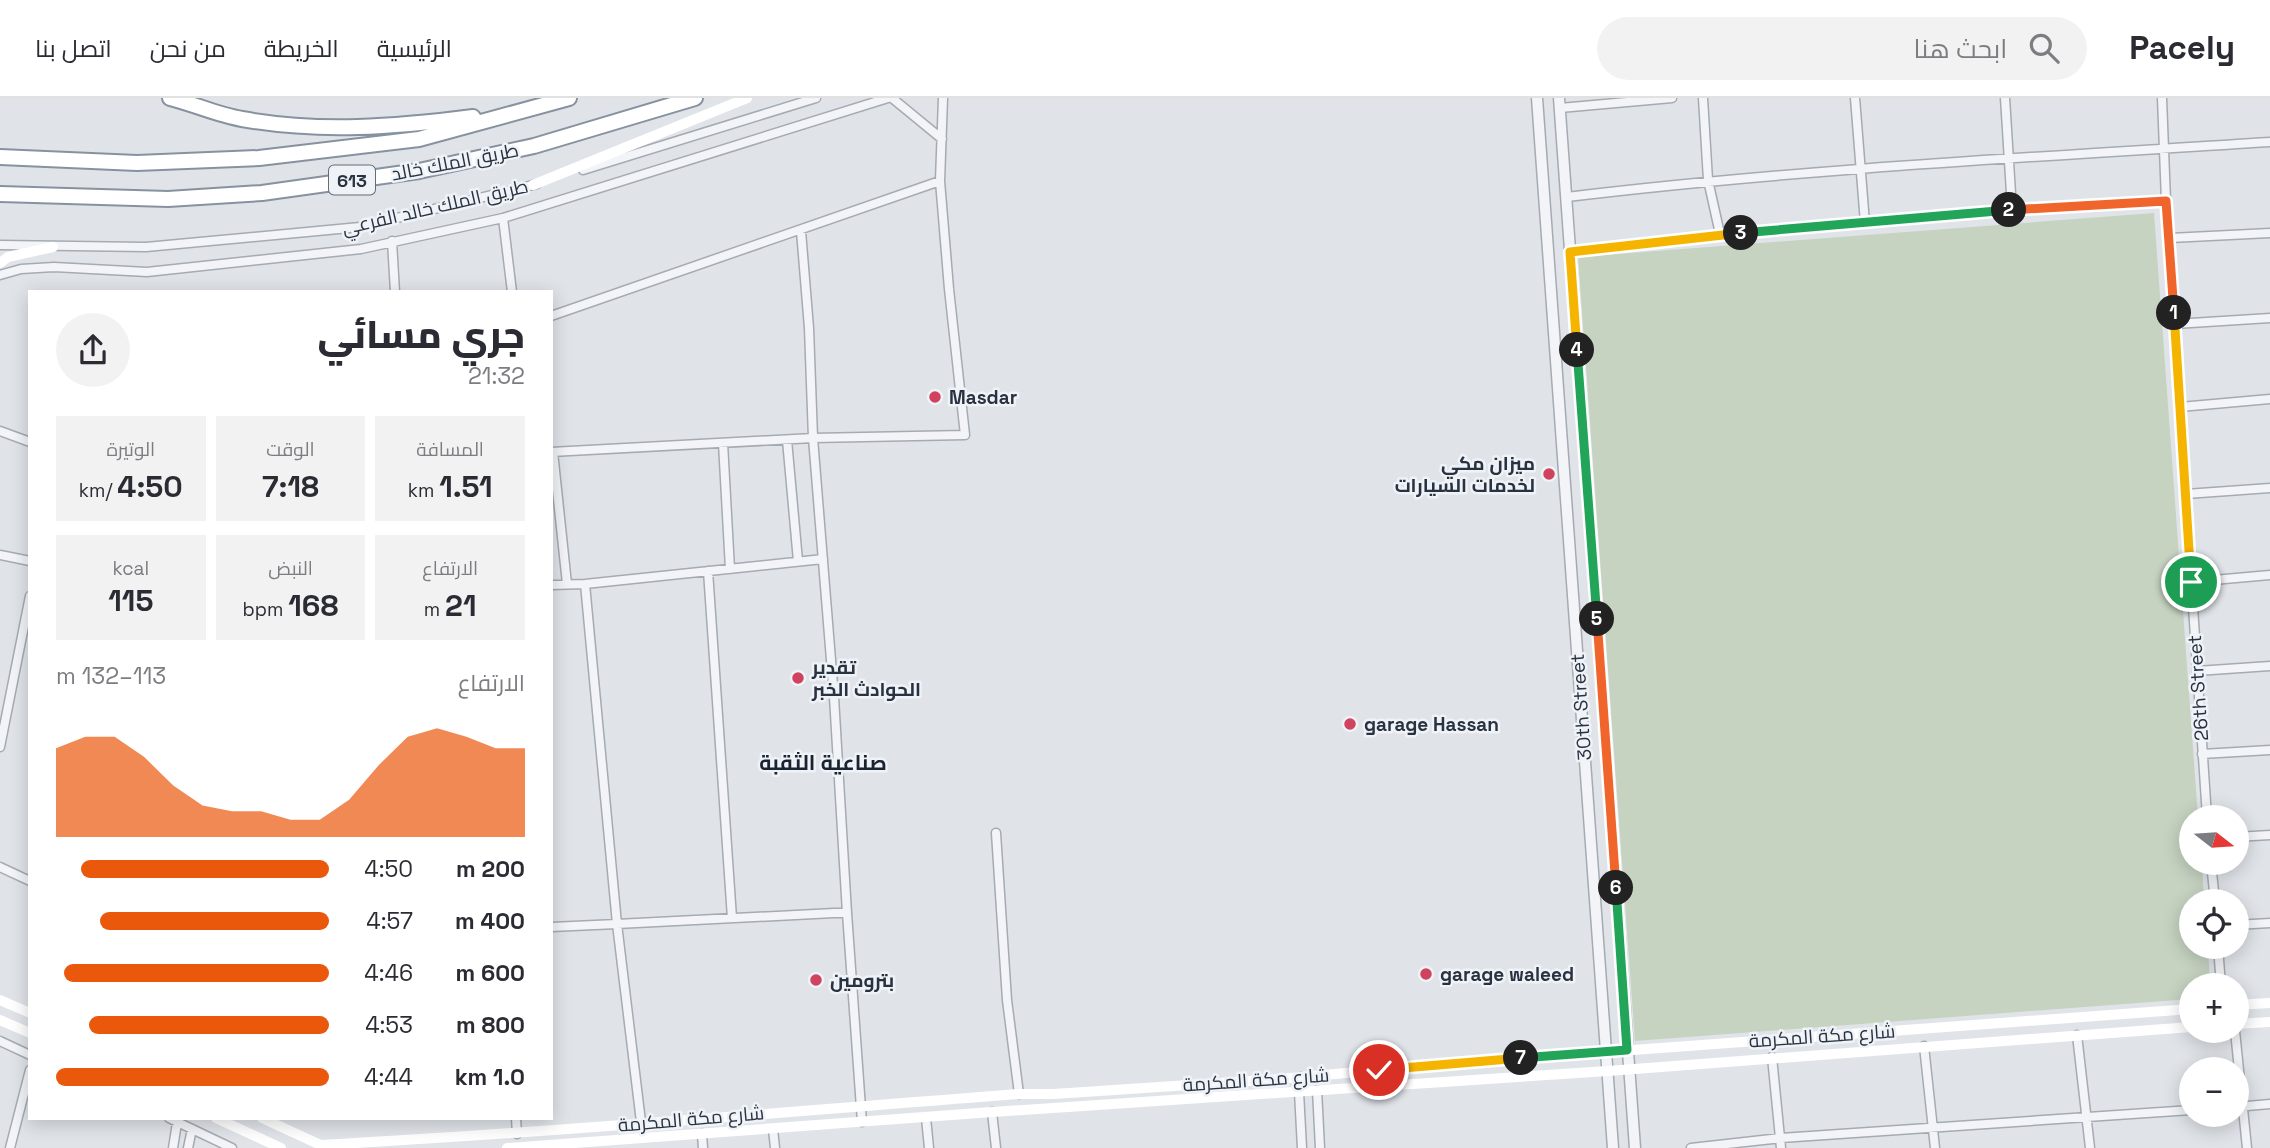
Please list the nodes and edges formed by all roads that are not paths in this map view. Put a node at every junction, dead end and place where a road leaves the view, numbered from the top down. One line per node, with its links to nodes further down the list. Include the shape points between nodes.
1 (569, 98): 15 (highway, طريق الملك خالد / 613)
2 (695, 98): 25 (highway, طريق الملك خالد / 613, via 534,146 406,173 168,199)
3 (747, 98): 24 (main road)
4 (816, 98): 24 (street, طريق الملك خالد الفرعي)
5 (890, 98): 16 (street); 29 (street)
6 (943, 98): 16 (street)
7 (1537, 98): 100 (street, 30th Street)
8 (1672, 98): 14 (street)
9 (1703, 98): 22 (street)
10 (1855, 98): 21 (street)
11 (2005, 98): 20 (street)
12 (2162, 98): 18 (street, 26th Street)
13 (178, 100): 15 (highway, via 240,119 347,129)
14 (1560, 103): 26 (street, 30th Street)
15 (523, 111): 19 (highway, طريق الملك خالد / 613, via 419,139 259,158 137,163)
16 (942, 139): 23 (street)
17 (2270, 142): 18 (street)
18 (2165, 149): 20 (street); 27 (street, 26th Street)
19 (0, 157)
20 (2010, 157): 21 (street); 28 (street)
21 (1863, 170): 22 (street); 30 (street)
22 (1708, 180): 26 (street); 33 (street)
23 (940, 181): 31 (street); 49 (street, via 965,435)
24 (533, 185): 37 (street, طريق الملك خالد الفرعي, via 360,227 146,247)
25 (0, 194)
26 (1567, 197): 38 (street, 30th Street)
27 (2166, 201): 28 (street); 34 (street, 26th Street)
28 (2012, 209): 30 (street)
29 (503, 219): 35 (street); 42 (street)
30 (1865, 223): 33 (street)
31 (801, 231): 43 (street); 49 (street)
32 (2270, 233): 34 (street)
33 (1720, 234): 38 (street)
34 (2170, 238): 45 (street, 26th Street)
35 (392, 241): 40 (street, via 148,272 54,267); 41 (street)
36 (0, 245): 37 (street, طريق الملك خالد الفرعي)
37 (53, 247): 39 (main road)
38 (1570, 252): 99 (street, 30th Street)
39 (0, 263)
40 (0, 275)
41 (395, 290)
42 (512, 290)
43 (553, 315)
44 (2270, 318): 45 (street)
45 (2175, 324): 47 (street, 26th Street)
46 (2270, 399): 47 (street)
47 (2180, 407): 56 (street, 26th Street)
48 (0, 431): 51 (street)
49 (813, 438): 50 (street); 58 (street)
50 (787, 440): 52 (street); 60 (street)
51 (28, 441)
52 (723, 443): 53 (street); 61 (street)
53 (553, 452)
54 (553, 461): 65 (street)
55 (2270, 488): 56 (street)
56 (2186, 494): 64 (street, 26th Street)
57 (0, 555): 59 (street)
58 (823, 559): 60 (street); 80 (street)
59 (28, 561)
60 (799, 561): 61 (street)
61 (730, 569): 62 (street)
62 (708, 571): 66 (street); 81 (street)
63 (2270, 575): 64 (street)
64 (2191, 582): 70 (street, 26th Street)
65 (567, 584): 66 (street); 67 (street)
66 (585, 584): 83 (street)
67 (553, 585)
68 (28, 606): 71 (street)
69 (2270, 666): 70 (street)
70 (2197, 671): 73 (street, 26th Street)
71 (0, 747)
72 (2270, 750): 73 (street)
73 (2202, 754): 74 (street, 26th Street)
74 (2206, 805)
75 (996, 833): 109 (street, via 1007,1000)
76 (2270, 835): 77 (street)
77 (2249, 836)
78 (0, 867): 79 (street)
79 (28, 880)
80 (847, 913): 81 (street); 111 (street)
81 (732, 918): 83 (street)
82 (2270, 923): 84 (street)
83 (617, 924): 85 (street); 122 (street)
84 (2249, 924)
85 (553, 927)
86 (0, 1000): 90 (main road)
87 (2270, 1003): 88 (main road)
88 (2249, 1004)
89 (2179, 1010): 99 (main road, شارع مكة المكرمة)
90 (28, 1012)
91 (0, 1020): 95 (main road)
92 (2270, 1022): 93 (main road)
93 (2249, 1023)
94 (2179, 1028): 96 (main road, شارع مكة المكرمة)
95 (28, 1032)
96 (2077, 1035): 98 (main road, شارع مكة المكرمة); 115 (street)
97 (0, 1041): 101 (street)
98 (1924, 1046): 102 (main road, شارع مكة المكرمة); 125 (street)
99 (1627, 1050): 100 (main road, شارع مكة المكرمة); 103 (street, 30th Street)
100 (1607, 1052): 104 (street, 30th Street); 105 (main road, شارع مكة المكرمة)
101 (28, 1054)
102 (1772, 1057): 103 (main road, شارع مكة المكرمة); 130 (street)
103 (1629, 1069): 104 (main road, شارع مكة المكرمة); 149 (street, 30th Street)
104 (1608, 1071): 107 (main road, شارع مكة المكرمة); 148 (street, 30th Street)
105 (1300, 1077): 108 (street); 109 (main road, شارع مكة المكرمة)
106 (28, 1078): 135 (street)
107 (1317, 1090): 108 (main road, شارع مكة المكرمة); 147 (street)
108 (1299, 1092): 114 (main road, شارع مكة المكرمة); 146 (street)
109 (1019, 1094): 111 (main road, شارع مكة المكرمة)
110 (2270, 1104): 112 (street)
111 (860, 1106): 116 (main road, شارع مكة المكرمة); 123 (street)
112 (2249, 1106)
113 (2179, 1111): 115 (street)
114 (992, 1112): 117 (main road, شارع مكة المكرمة); 145 (street)
115 (2088, 1117): 125 (street); 153 (street)
116 (708, 1118): 122 (main road, شارع مكة المكرمة); 129 (main road, via 692,1128)
117 (926, 1118): 123 (main road, شارع مكة المكرمة); 144 (street)
118 (173, 1120): 126 (street); 136 (street)
119 (220, 1120): 139 (main road)
120 (266, 1120): 133 (main road)
121 (516, 1120): 128 (street)
122 (642, 1122): 128 (main road, شارع مكة المكرمة)
123 (862, 1122): 127 (main road, شارع مكة المكرمة)
124 (2243, 1127): 154 (street)
125 (1934, 1128): 130 (street); 152 (street)
126 (191, 1129): 137 (street); 138 (street)
127 (772, 1129): 129 (main road, شارع مكة المكرمة); 143 (street)
128 (517, 1134): 133 (main road, شارع مكة المكرمة)
129 (697, 1134): 131 (main road, شارع مكة المكرمة); 142 (street)
130 (1781, 1138): 150 (street); 151 (street)
131 (632, 1143): 132 (main road, شارع مكة المكرمة)
132 (598, 1145): 134 (main road, شارع مكة المكرمة)
133 (324, 1146)
134 (556, 1146): 141 (main road, شارع مكة المكرمة)
135 (10, 1148)
136 (173, 1148)
137 (188, 1148)
138 (232, 1148)
139 (281, 1148)
140 (507, 1148): 141 (main road, شارع مكة المكرمة)
141 (514, 1148)
142 (703, 1148)
143 (775, 1148)
144 (929, 1148)
145 (996, 1148)
146 (1303, 1148)
147 (1320, 1148)
148 (1614, 1148)
149 (1635, 1148)
150 (1691, 1148)
151 (1781, 1148)
152 (1935, 1148)
153 (2090, 1148)
154 (2247, 1148)

